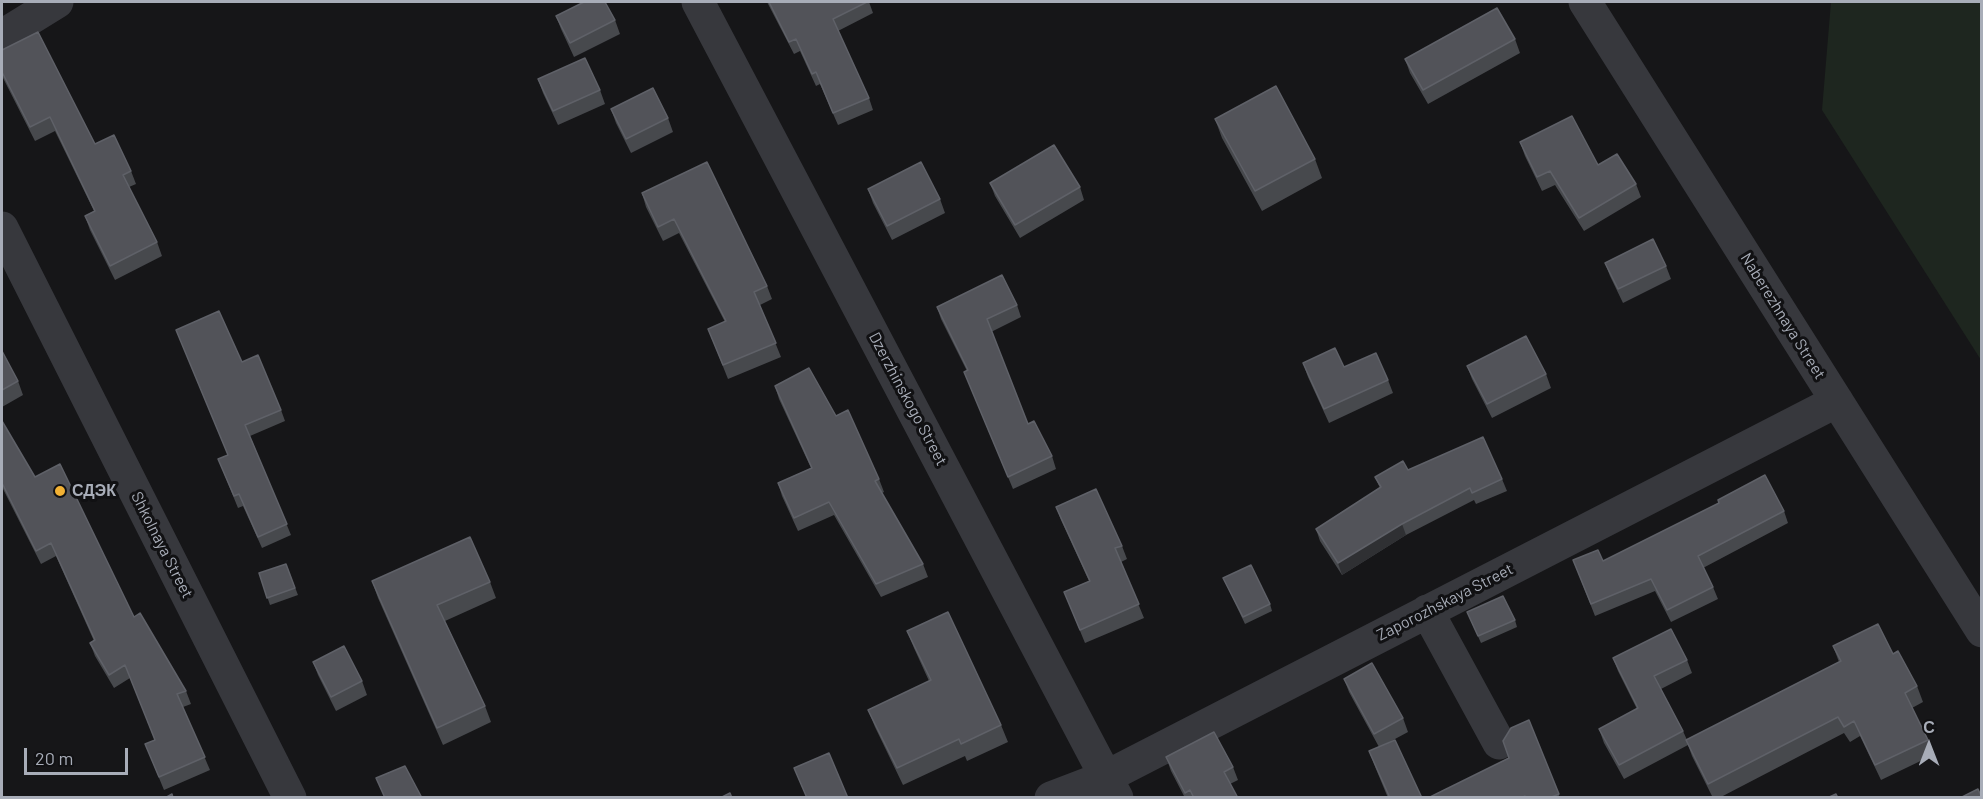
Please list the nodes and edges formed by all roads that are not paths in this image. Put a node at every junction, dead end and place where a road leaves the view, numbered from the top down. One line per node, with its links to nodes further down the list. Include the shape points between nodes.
1 (57, 2): 4 (street)
2 (698, 2): 10 (street, Dzerzhinskogo Street)
3 (1585, 2): 6 (street, Naberezhnaya Street)
4 (2, 36)
5 (2, 228): 11 (street, Shkolnaya Street)
6 (1837, 401): 7 (street, Zaporozhskaya Street); 8 (street, Naberezhnaya Street)
7 (1427, 612): 9 (street); 10 (street, Zaporozhskaya Street)
8 (1982, 631)
9 (1499, 743)
10 (1112, 787): 12 (street, Zaporozhskaya Street)
11 (290, 798)
12 (1051, 798)

